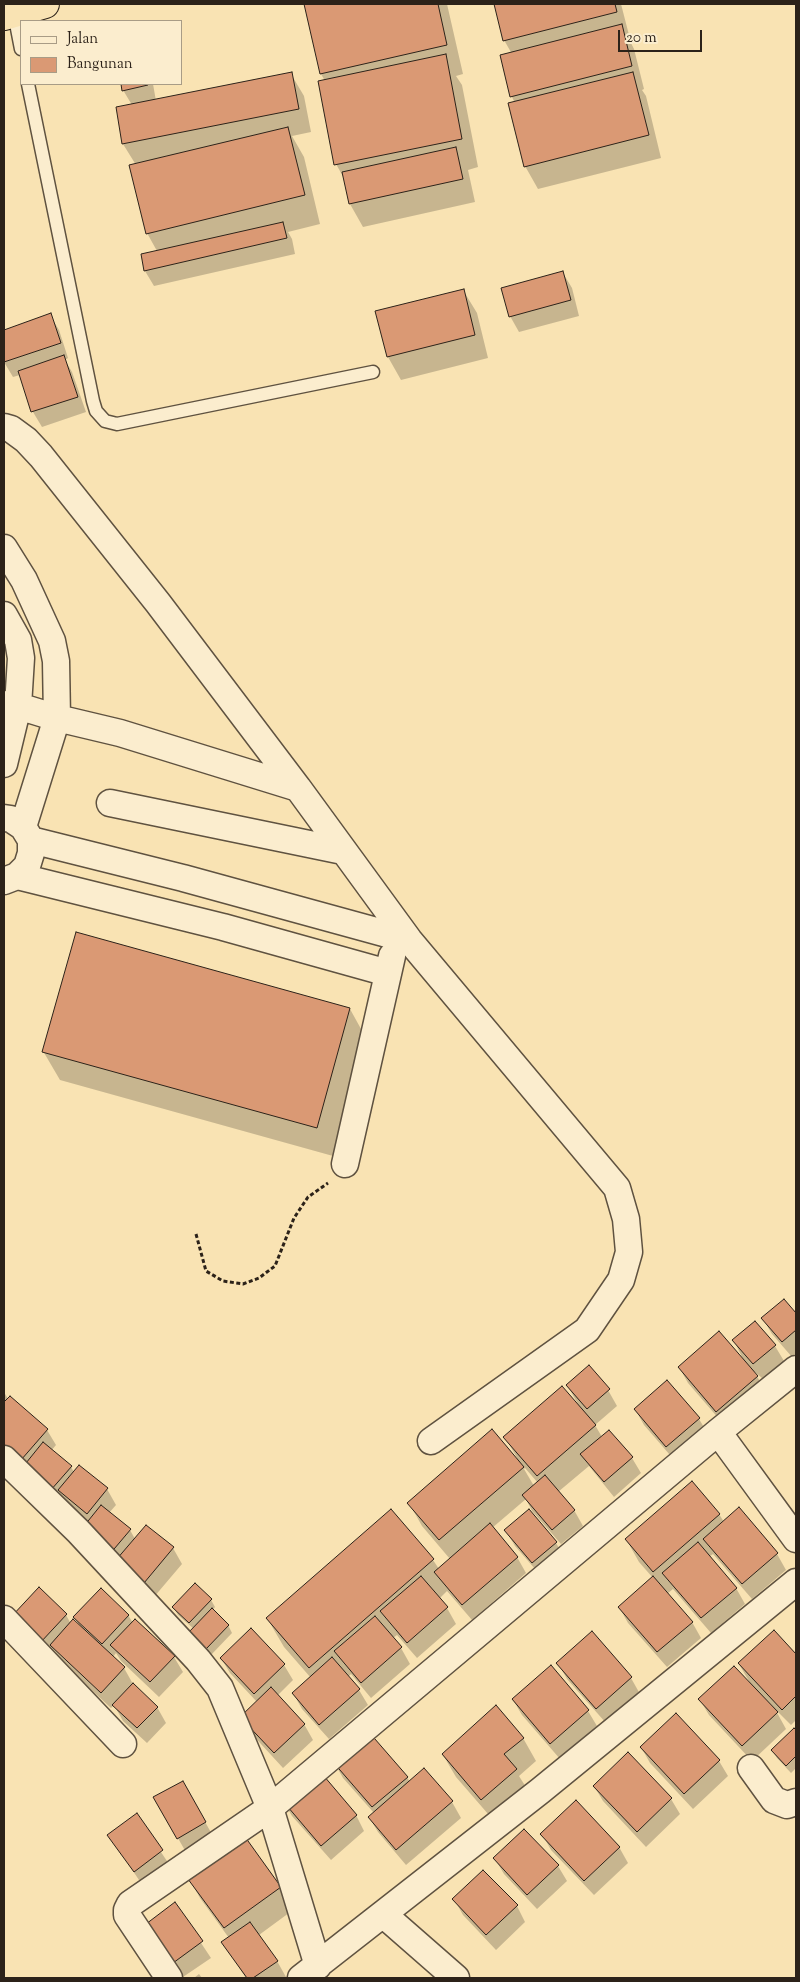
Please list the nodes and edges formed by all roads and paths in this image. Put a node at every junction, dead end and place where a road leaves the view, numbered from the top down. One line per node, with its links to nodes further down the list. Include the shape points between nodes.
1 (45, 4): 2 (highway)
2 (9, 14): 3 (lane)
3 (20, 46)
4 (28, 85): 5 (lane, via 92,401 105,421 117,424)
5 (373, 372)
6 (4, 427): 12 (street, via 26,440 41,456 158,603)
7 (4, 548): 10 (street, via 24,580 52,641 56,661)
8 (4, 615): 9 (street, via 18,640 21,658)
9 (11, 705): 10 (street); 11 (street)
10 (56, 718): 12 (street, via 120,733); 14 (street)
11 (4, 764)
12 (298, 788): 15 (street)
13 (110, 802): 15 (street)
14 (19, 828): 16 (street, via 32,854 27,866); 17 (street, via 183,878)
15 (343, 851): 17 (street)
16 (10, 879): 18 (street, via 223,927)
17 (403, 938): 18 (street); 23 (street, via 617,1188 626,1218 629,1252 621,1280 587,1330)
18 (388, 972): 19 (street)
19 (345, 1164): 20 (path, via 328,1183 308,1197 294,1218 275,1266 259,1278 243,1284 223,1280 206,1271)
20 (196, 1234)
21 (796, 1369): 22 (street)
22 (718, 1432): 25 (street); 31 (street)
23 (432, 1441)
24 (4, 1459): 31 (street, via 78,1531 214,1678)
25 (796, 1539)
26 (796, 1582): 32 (street)
27 (4, 1619): 28 (street)
28 (123, 1744)
29 (751, 1768): 30 (street, via 774,1800 787,1805)
30 (796, 1802)
31 (270, 1808): 33 (street); 34 (street, via 130,1904 126,1910)
32 (384, 1915): 33 (street); 35 (street)
33 (309, 1972)
34 (169, 1978)
35 (456, 1978)

